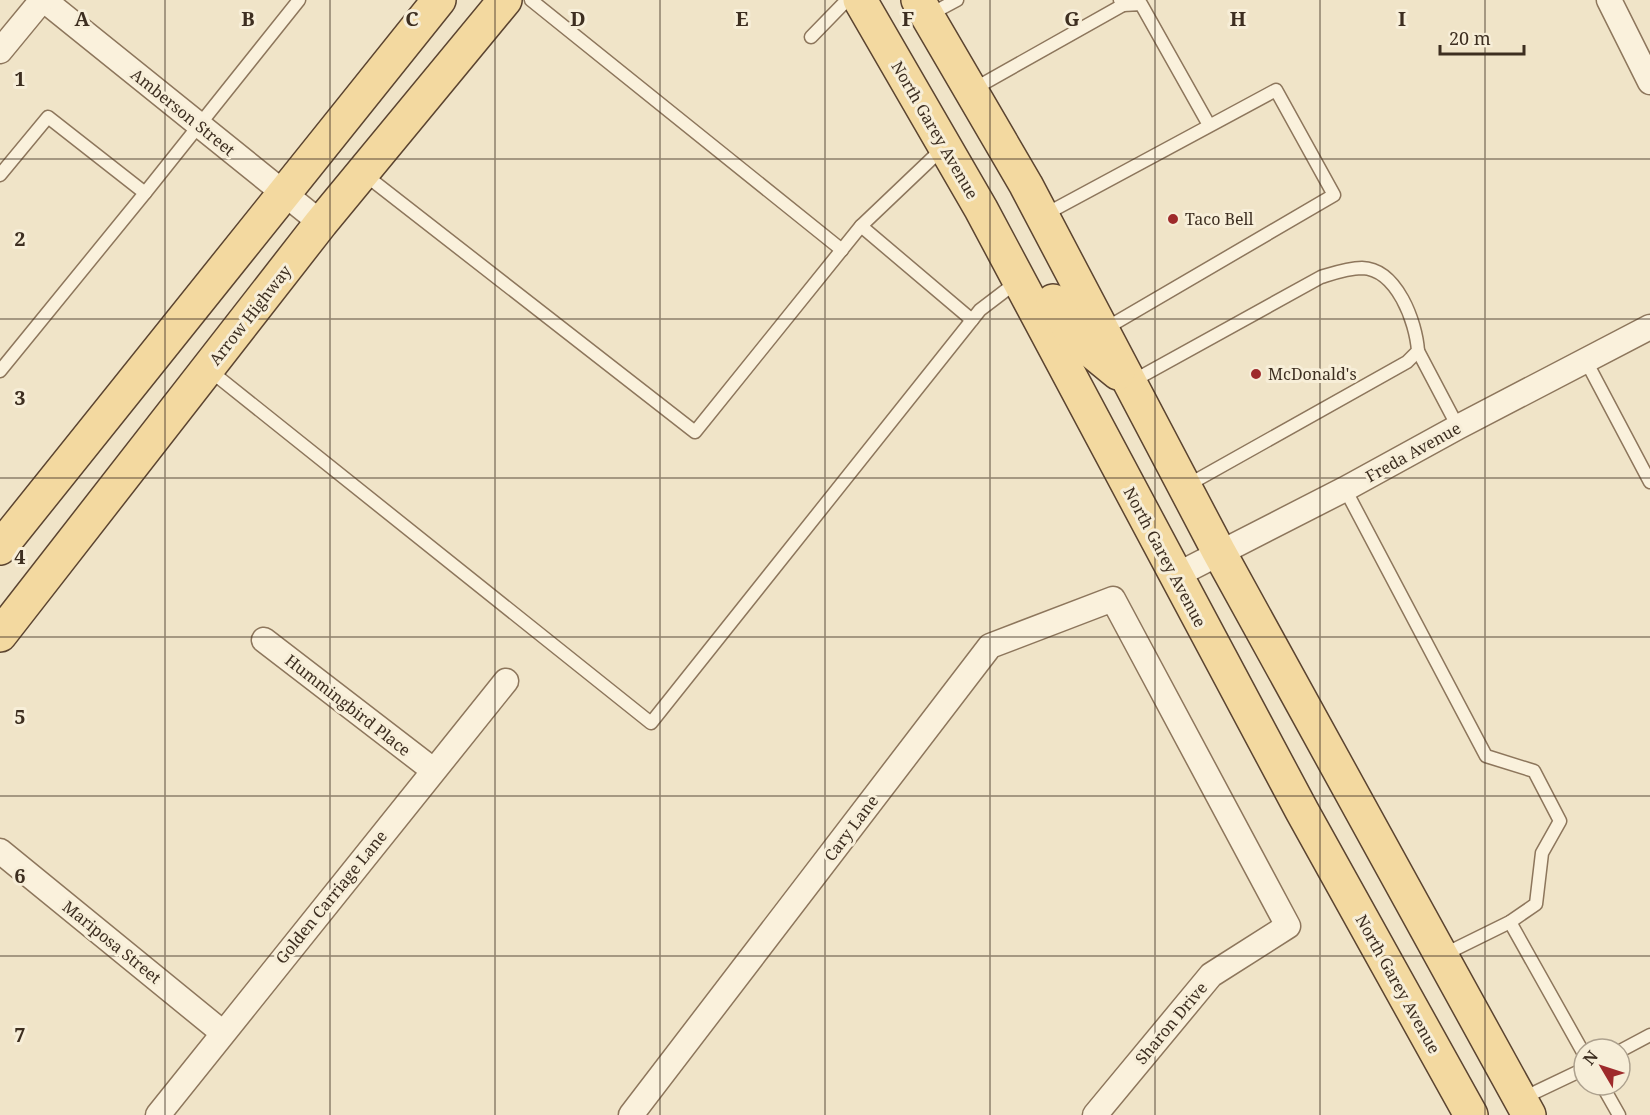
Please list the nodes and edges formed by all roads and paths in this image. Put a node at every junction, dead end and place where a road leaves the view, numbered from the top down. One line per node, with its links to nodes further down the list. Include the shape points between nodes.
1 (43, 0): 13 (street); 17 (street, Amberson Street)
2 (299, 0): 17 (lane)
3 (439, 0): 22 (main road)
4 (505, 0): 20 (main road, Arrow Highway)
5 (531, 0): 27 (lane)
6 (847, 0): 12 (lane)
7 (860, 0): 14 (main road, North Garey Avenue)
8 (957, 0): 11 (lane)
9 (1609, 0): 15 (street)
10 (1121, 3): 16 (lane); 18 (lane, via 1141,4)
11 (923, 8): 16 (main road)
12 (810, 37)
13 (0, 51)
14 (907, 81): 19 (main road, North Garey Avenue); 24 (main road, via 959,130 994,195)
15 (1650, 82)
16 (971, 91): 24 (main road)
17 (199, 125): 22 (street, Amberson Street); 23 (lane)
18 (1209, 125): 24 (lane); 31 (lane, via 1276,90 1334,195)
19 (945, 146): 26 (lane); 28 (main road, North Garey Avenue)
20 (363, 173): 25 (main road, Arrow Highway); 27 (lane, via 695,432)
21 (0, 176): 23 (lane, via 48,117)
22 (284, 193): 25 (street, Amberson Street); 41 (main road)
23 (145, 194): 35 (lane)
24 (1042, 216): 31 (main road)
25 (321, 223): 34 (main road, Arrow Highway)
26 (861, 226): 27 (lane); 29 (lane)
27 (842, 250)
28 (1018, 280): 29 (lane); 36 (main road, via 1050,296 1074,337); 43 (main road, North Garey Avenue)
29 (972, 320): 34 (lane, via 651,723)
30 (1650, 327): 33 (street, Freda Avenue)
31 (1102, 330): 36 (main road)
32 (1418, 351): 36 (lane, via 1415,324 1392,282 1363,268 1343,270 1320,277); 37 (lane); 39 (lane, via 1407,362)
33 (1586, 361): 37 (street, Freda Avenue); 38 (lane)
34 (208, 369): 44 (main road, Arrow Highway)
35 (0, 371)
36 (1130, 382): 39 (main road)
37 (1458, 428): 40 (street, Freda Avenue)
38 (1650, 482)
39 (1185, 487): 42 (main road)
40 (1345, 489): 42 (street, Freda Avenue); 49 (lane, via 1486,756 1534,771 1560,821 1542,853 1536,904)
41 (0, 548)
42 (1219, 552): 43 (street, Freda Avenue); 52 (main road)
43 (1175, 576): 51 (main road, North Garey Avenue)
44 (0, 634)
45 (264, 640): 47 (street, Hummingbird Place)
46 (506, 681): 47 (street, Golden Carriage Lane)
47 (433, 770): 53 (street, Golden Carriage Lane)
48 (0, 851): 53 (street, Mariposa Street)
49 (1510, 922): 52 (lane); 55 (lane)
50 (1288, 926): 61 (street, Cary Lane, via 1113,599 990,646); 62 (street, Sharon Drive, via 1211,975)
51 (1366, 926): 52 (main road); 63 (main road, North Garey Avenue)
52 (1442, 956): 59 (main road)
53 (223, 1033): 60 (street, Golden Carriage Lane)
54 (1650, 1035): 56 (lane)
55 (1574, 1037)
56 (1632, 1045)
57 (1572, 1077): 59 (lane)
58 (1609, 1097): 64 (lane)
59 (1525, 1107)
60 (158, 1115)
61 (631, 1115)
62 (1095, 1115)
63 (1471, 1115)
64 (1619, 1115)

